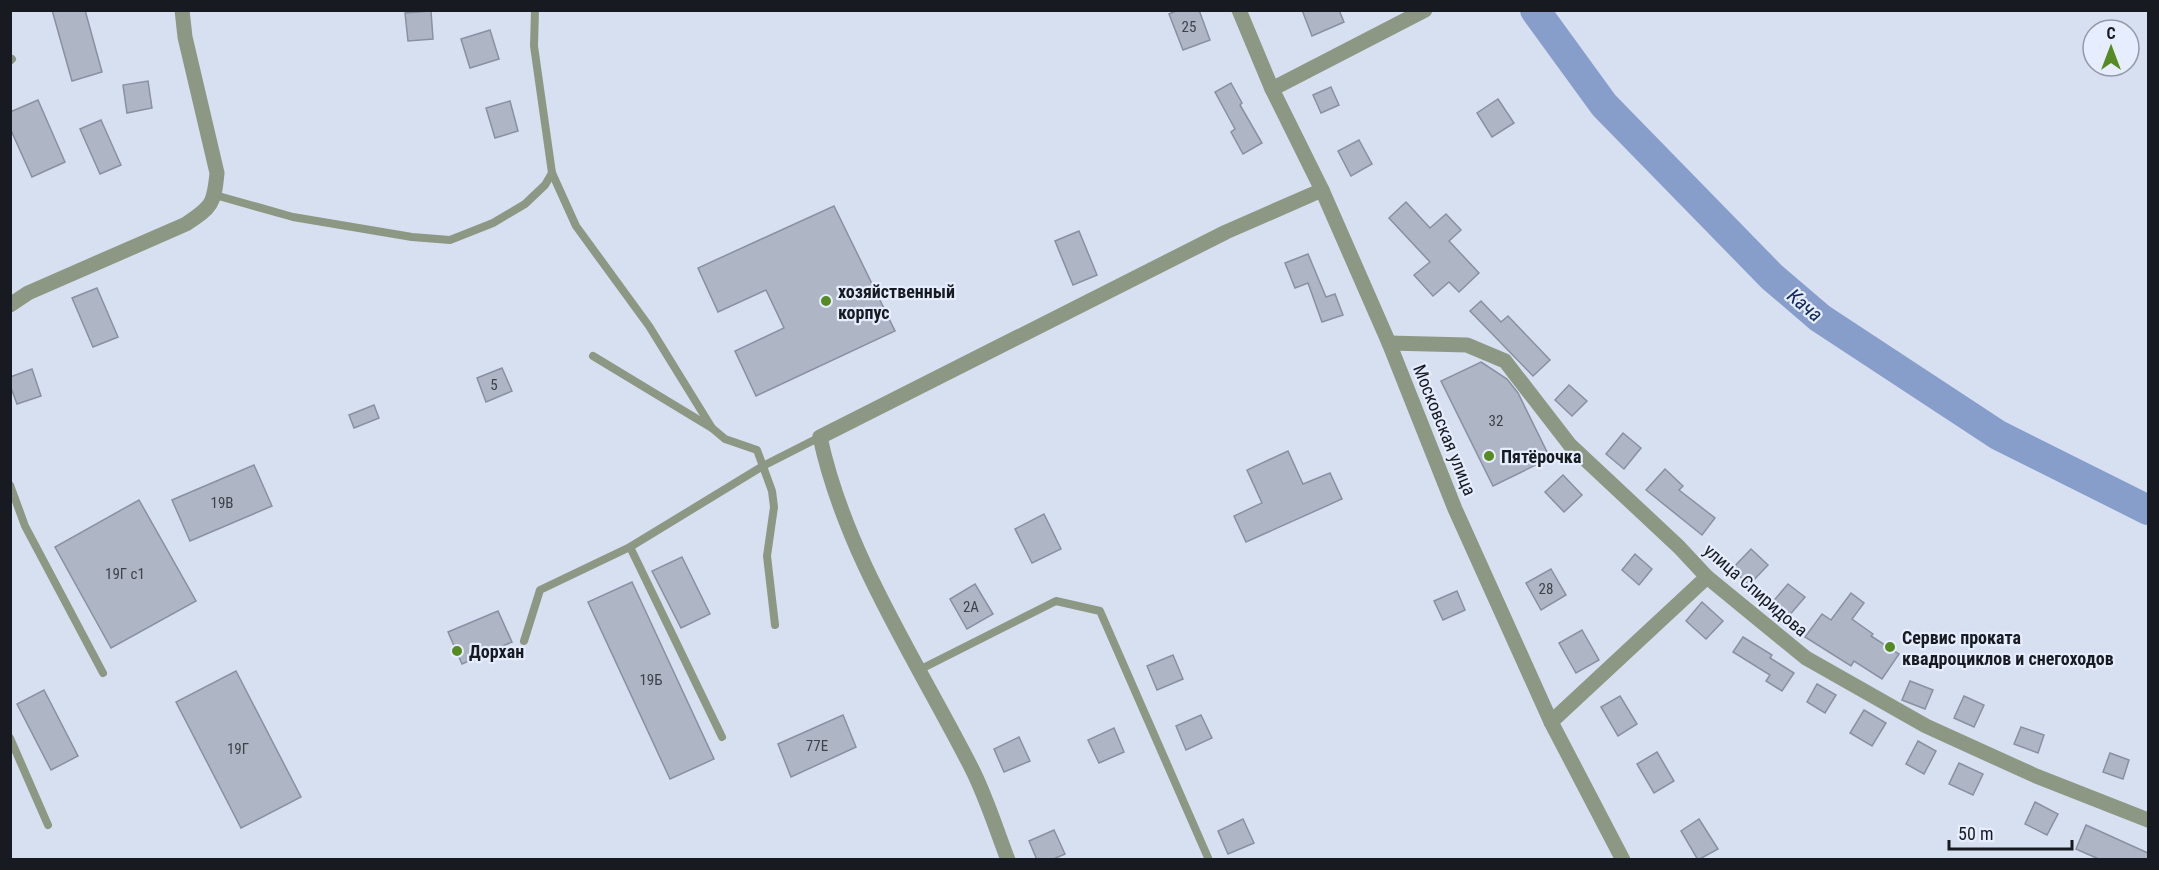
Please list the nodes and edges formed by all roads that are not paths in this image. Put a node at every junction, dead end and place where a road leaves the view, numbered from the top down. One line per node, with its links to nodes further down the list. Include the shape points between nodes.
1 (182, 10): 8 (street, via 217,173)
2 (535, 10): 6 (lane, via 534,46)
3 (1239, 10): 5 (street, Московская улица)
4 (1425, 10): 5 (street)
5 (1272, 89): 7 (street, Московская улица)
6 (552, 172): 8 (lane, via 545,185 525,204 450,240 293,217); 12 (lane, via 576,226 650,326)
7 (1322, 190): 10 (street, Московская улица); 13 (street, via 1226,232)
8 (215, 195): 9 (street, via 207,210 186,224 28,292)
9 (10, 305)
10 (1389, 342): 17 (street, улица Спиридова, via 1467,345 1505,361 1570,445); 22 (street, Московская улица, via 1455,509)
11 (593, 356): 12 (lane)
12 (712, 428): 14 (lane, via 725,439 758,450)
13 (820, 437): 14 (lane); 20 (street, via 832,487 874,585)
14 (763, 465): 16 (lane); 18 (lane, via 774,507 767,556)
15 (10, 485): 21 (lane, via 25,526)
16 (630, 547): 19 (lane, via 540,590); 23 (lane)
17 (1707, 577): 22 (street); 25 (street, улица Спиридова, via 1806,658 1926,726 2036,776)
18 (775, 625)
19 (524, 641)
20 (920, 670): 27 (street, via 972,770); 28 (lane, via 1056,601 1100,611)
21 (103, 673)
22 (1551, 722): 29 (street, Московская улица)
23 (722, 737)
24 (10, 738): 26 (lane)
25 (2148, 820)
26 (48, 825)
27 (1008, 860)
28 (1209, 860)
29 (1623, 860)

